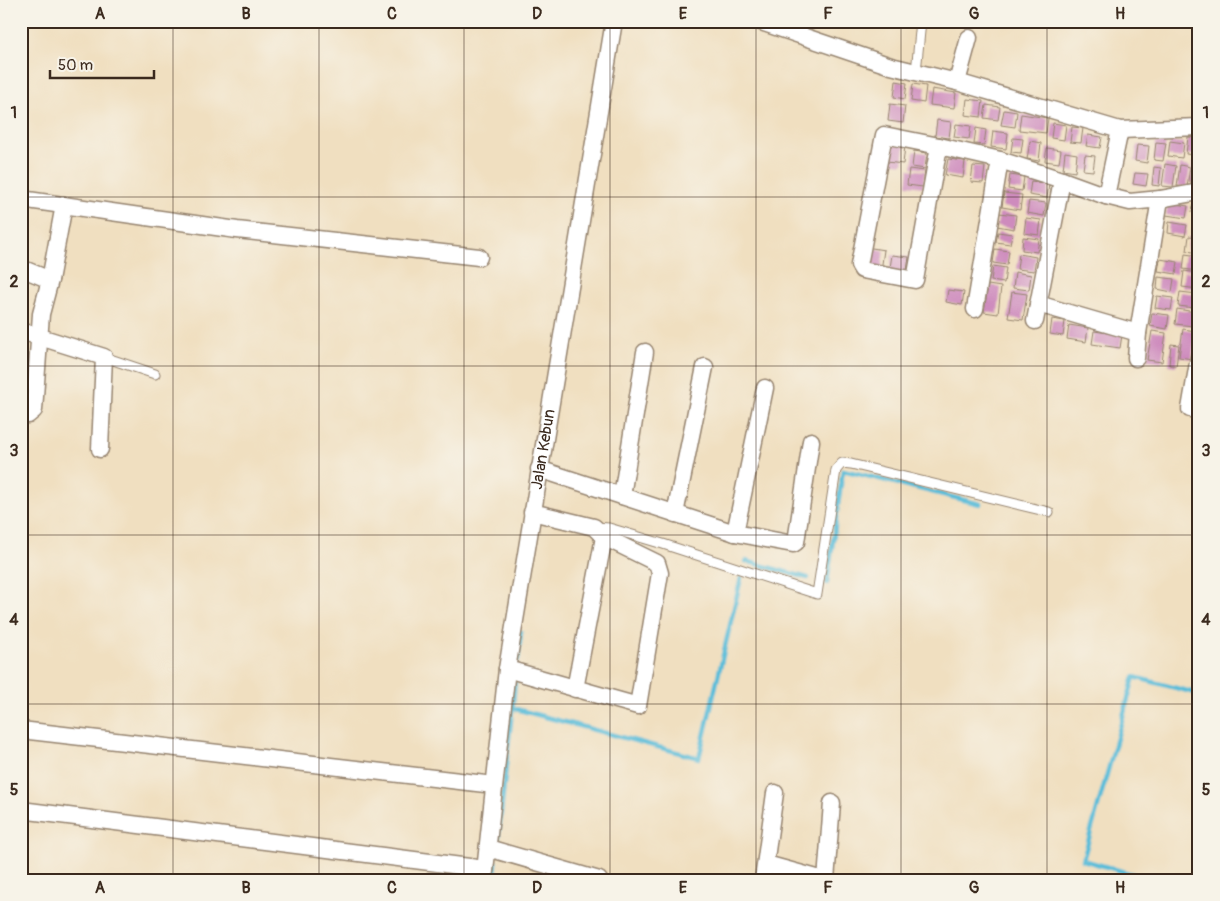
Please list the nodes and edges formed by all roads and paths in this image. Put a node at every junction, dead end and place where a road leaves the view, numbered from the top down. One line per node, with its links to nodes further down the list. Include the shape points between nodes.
1 (614, 21): 37 (street, Jalan Kebun)
2 (758, 21): 5 (street)
3 (921, 21): 5 (lane)
4 (969, 38): 6 (street)
5 (916, 72): 6 (street)
6 (957, 82): 8 (street)
7 (1199, 127): 8 (street)
8 (1120, 130): 13 (street)
9 (939, 146): 9 (street, via 884,134 859,265 862,270 915,280); 10 (street)
10 (1000, 160): 11 (street); 21 (street)
11 (1062, 180): 13 (street); 20 (street)
12 (1199, 192): 15 (street)
13 (1106, 196): 15 (street, via 1130,202)
14 (21, 199): 16 (street)
15 (1160, 199): 24 (street)
16 (64, 205): 17 (street, via 237,230); 19 (street)
17 (480, 257)
18 (21, 268): 19 (street)
19 (50, 280): 25 (street)
20 (1038, 304): 22 (street); 24 (street)
21 (975, 309)
22 (1035, 321)
23 (21, 331): 25 (street)
24 (1138, 333): 29 (street)
25 (39, 336): 27 (street); 34 (street, via 34,410 28,415)
26 (646, 352): 38 (street)
27 (104, 357): 31 (lane); 36 (street)
28 (1199, 357): 33 (street)
29 (1136, 358)
30 (705, 367): 41 (street)
31 (155, 374)
32 (764, 388): 43 (street)
33 (1190, 409)
34 (21, 415)
35 (811, 441): 43 (street, via 796,542 790,544)
36 (100, 450)
37 (539, 469): 38 (street); 39 (street, Jalan Kebun)
38 (622, 496): 41 (street)
39 (532, 512): 42 (street); 44 (street, Jalan Kebun)
40 (1048, 512): 42 (lane, via 842,463 836,470 817,594 609,528)
41 (675, 514): 43 (street)
42 (599, 532): 45 (street); 45 (street, via 657,563 660,573 638,706)
43 (735, 533)
44 (507, 669): 45 (street); 47 (street, Jalan Kebun)
45 (576, 689)
46 (21, 730): 47 (street)
47 (494, 785): 51 (street, Jalan Kebun)
48 (775, 793): 52 (street)
49 (832, 803): 55 (street)
50 (21, 810): 53 (street)
51 (488, 848): 53 (street, Jalan Kebun); 54 (street)
52 (764, 872): 55 (street)
53 (485, 874)
54 (599, 880)
55 (825, 880)

